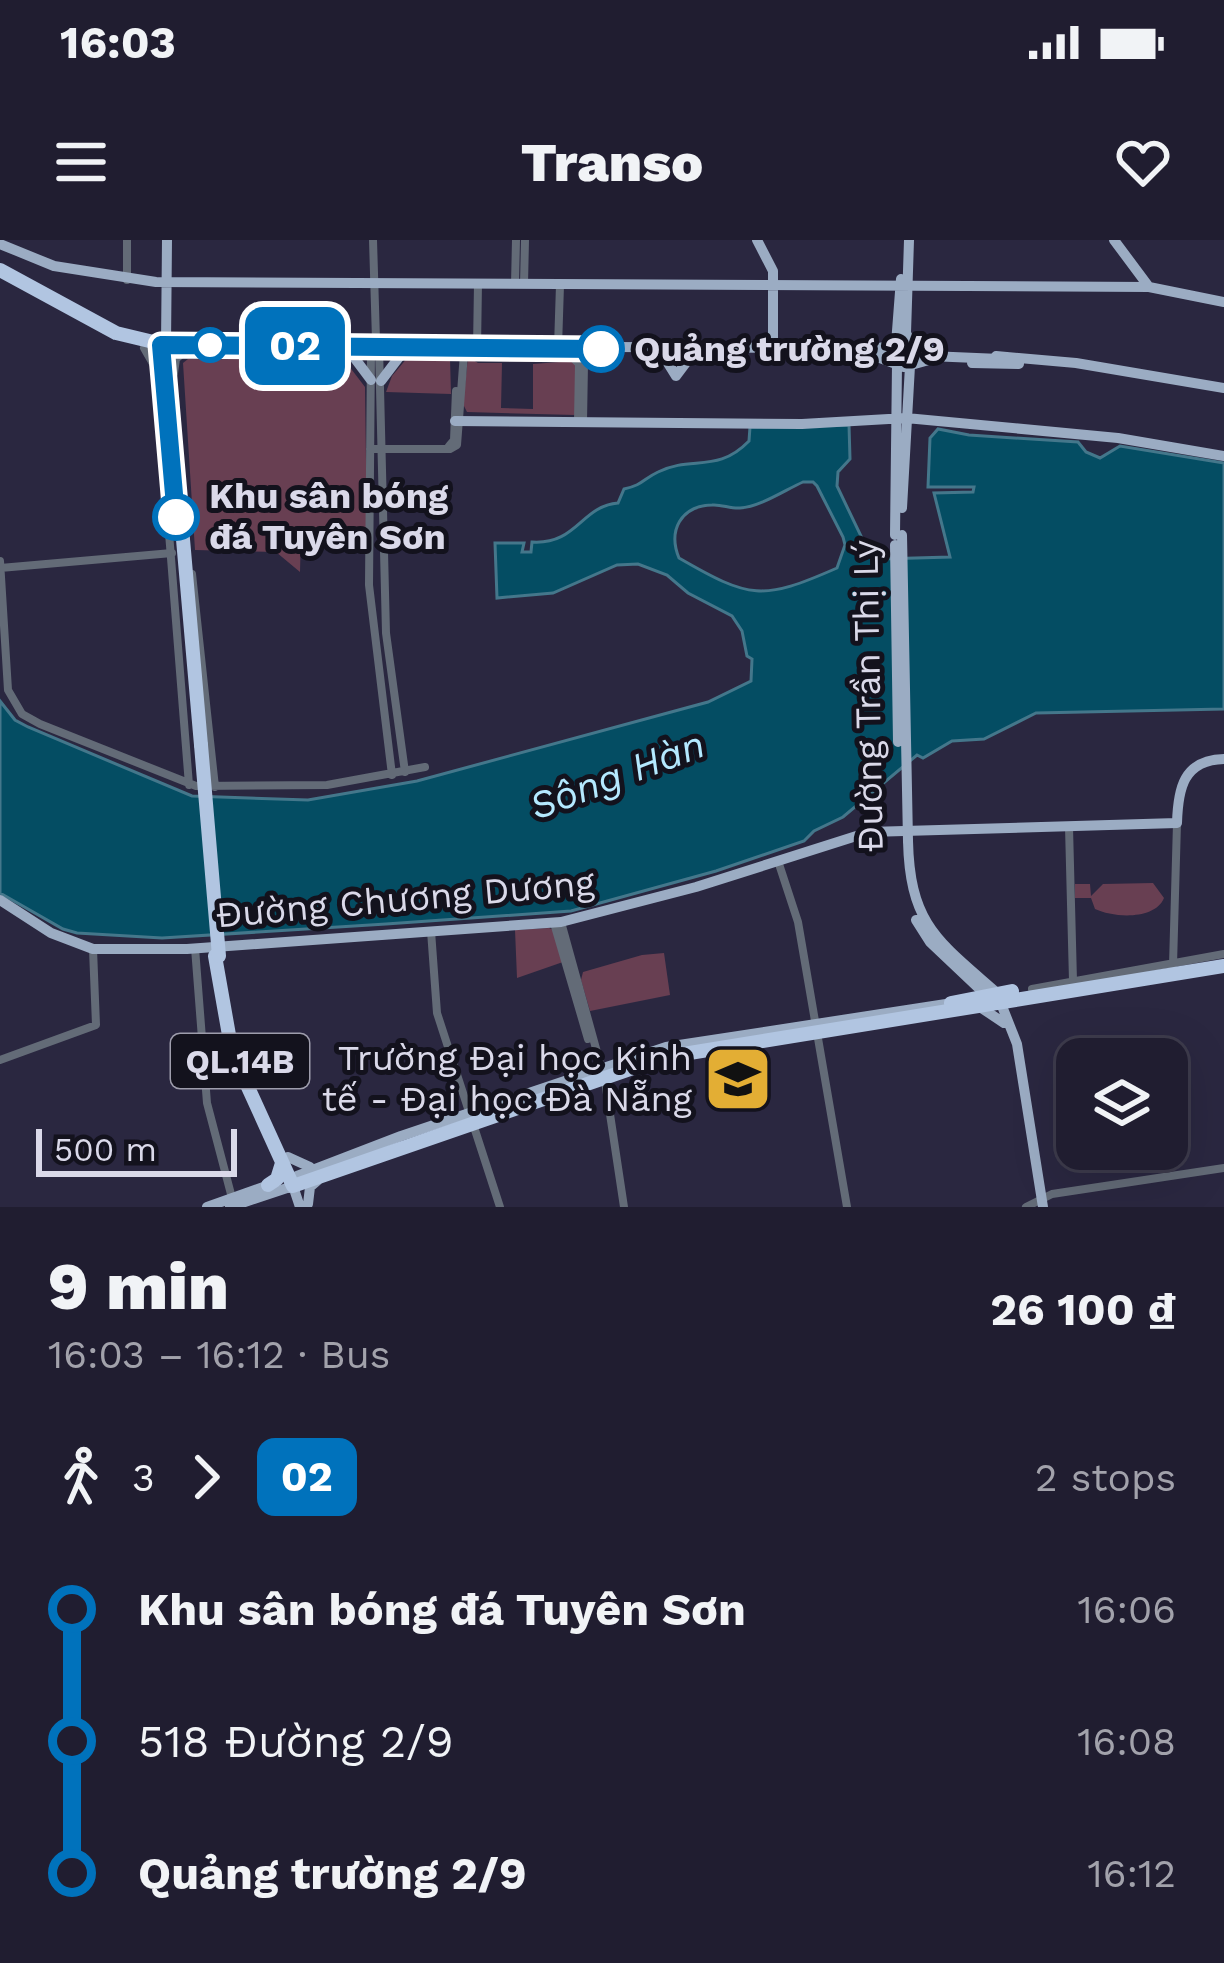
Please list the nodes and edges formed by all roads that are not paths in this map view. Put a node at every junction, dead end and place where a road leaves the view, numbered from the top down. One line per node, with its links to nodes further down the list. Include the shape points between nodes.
1 (127, 240): 10 (street)
2 (164, 240): 12 (main road)
3 (374, 240): 11 (street)
4 (521, 240): 14 (street)
5 (757, 240): 16 (main road)
6 (905, 240): 17 (main road)
7 (1118, 242): 18 (main road)
8 (0, 244): 10 (main road, via 58,267)
9 (0, 273): 23 (highway)
10 (127, 280): 12 (main road)
11 (376, 280): 12 (main road); 13 (main road); 24 (street)
12 (163, 282): 21 (main road)
13 (478, 283): 14 (main road); 27 (street)
14 (519, 284): 15 (main road)
15 (560, 285): 16 (main road); 30 (street)
16 (774, 285): 17 (main road); 26 (main road)
17 (905, 285): 18 (main road); 20 (main road)
18 (1149, 287): 19 (main road)
19 (1224, 302)
20 (903, 316): 22 (main road); 35 (main road)
21 (164, 326): 23 (main road); 25 (main road)
22 (913, 345): 35 (main road); 35 (main road); 36 (main road)
23 (157, 347): 25 (main road); 37 (highway, QL.14B)
24 (376, 347): 25 (main road); 27 (main road); 28 (main road); 29 (main road); 38 (street)
25 (185, 348): 28 (main road); 37 (street)
26 (773, 350): 31 (main road); 32 (main road)
27 (468, 351): 29 (main road); 30 (main road); 42 (street, via 458,363)
28 (350, 352): 38 (main road)
29 (403, 352): 38 (main road)
30 (562, 353): 32 (main road); 33 (main road); 40 (street, via 579,364)
31 (794, 353): 34 (main road); 35 (main road); 36 (main road, bridge)
32 (672, 354): 33 (main road); 34 (main road); 34 (main road, via 676,376)
33 (592, 355): 40 (street)
34 (691, 356)
35 (901, 357): 36 (main road); 43 (main road, Đường Trần Thị Lý)
36 (1015, 361): 39 (main road, via 1076,363)
37 (165, 375): 41 (highway, QL.14B); 45 (street)
38 (376, 381): 46 (street); 47 (street)
39 (1224, 390)
40 (581, 396): 44 (street)
41 (165, 403): 45 (highway); 49 (highway, QL.14B)
42 (458, 418): 44 (main road); 47 (street, via 449,446)
43 (901, 420): 44 (main road); 48 (main road, via 1118,438); 61 (main road, Đường Trần Thị Lý, bridge)
44 (580, 421)
45 (178, 426): 49 (street)
46 (370, 447): 47 (street); 51 (street, via 369,585)
47 (382, 448): 52 (street, via 386,633)
48 (1224, 456)
49 (181, 552): 50 (street); 57 (street); 58 (street); 81 (highway, QL.14B, bridge, via 232,1052)
50 (0, 565): 57 (street, via 6,676 16,708)
51 (386, 740): 52 (street); 56 (street)
52 (400, 740): 55 (street)
53 (1224, 759): 59 (main road, via 1198,764 1184,777)
54 (425, 767): 55 (street)
55 (405, 772): 56 (street)
56 (392, 775): 58 (street)
57 (189, 784): 58 (street)
58 (215, 787)
59 (1177, 823): 60 (main road, Đường Chương Dương); 69 (street)
60 (1069, 826): 62 (main road, Đường Chương Dương, via 856,833); 71 (street)
61 (904, 841): 70 (main road, Đường Trần Thị Lý, via 904,890 922,934); 72 (main road, Đường Trần Thị Lý, via 918,910 937,938)
62 (778, 861): 64 (main road, Đường Chương Dương); 75 (street, via 799,922)
63 (0, 900): 67 (main road, Đường Chương Dương)
64 (558, 922): 65 (main road, Đường Chương Dương); 78 (street)
65 (431, 931): 66 (main road, Đường Chương Dương); 79 (street, via 437,1012)
66 (195, 948): 67 (main road, Đường Chương Dương); 87 (street, via 207,1107)
67 (93, 949): 77 (street, via 96,1025)
68 (1224, 962): 69 (highway)
69 (1173, 970): 71 (highway); 72 (highway)
70 (970, 980): 72 (main road, Đường Trần Thị Lý); 73 (main road, via 970,993)
71 (1073, 981): 72 (highway)
72 (1005, 997): 73 (highway); 74 (main road); 74 (main road)
73 (954, 1005): 75 (highway)
74 (1006, 1021): 86 (main road)
75 (815, 1030): 76 (highway); 92 (street)
76 (729, 1042): 78 (highway); 78 (highway, via 679,1047)
77 (0, 1060)
78 (600, 1076): 79 (highway); 79 (main road, via 569,1093); 91 (street)
79 (472, 1118): 80 (highway); 83 (highway); 90 (street)
80 (364, 1151): 83 (main road); 84 (highway)
81 (284, 1158): 83 (main road); 84 (highway, QL.14B); 85 (highway)
82 (1224, 1168): 86 (street)
83 (328, 1169): 84 (highway); 88 (main road)
84 (295, 1181): 85 (main road); 88 (main road)
85 (271, 1189): 87 (main road); 88 (main road)
86 (1045, 1198): 93 (street)
87 (231, 1202): 89 (main road)
88 (304, 1206)
89 (207, 1207)
90 (500, 1207)
91 (624, 1207)
92 (847, 1207)
93 (1026, 1207)

